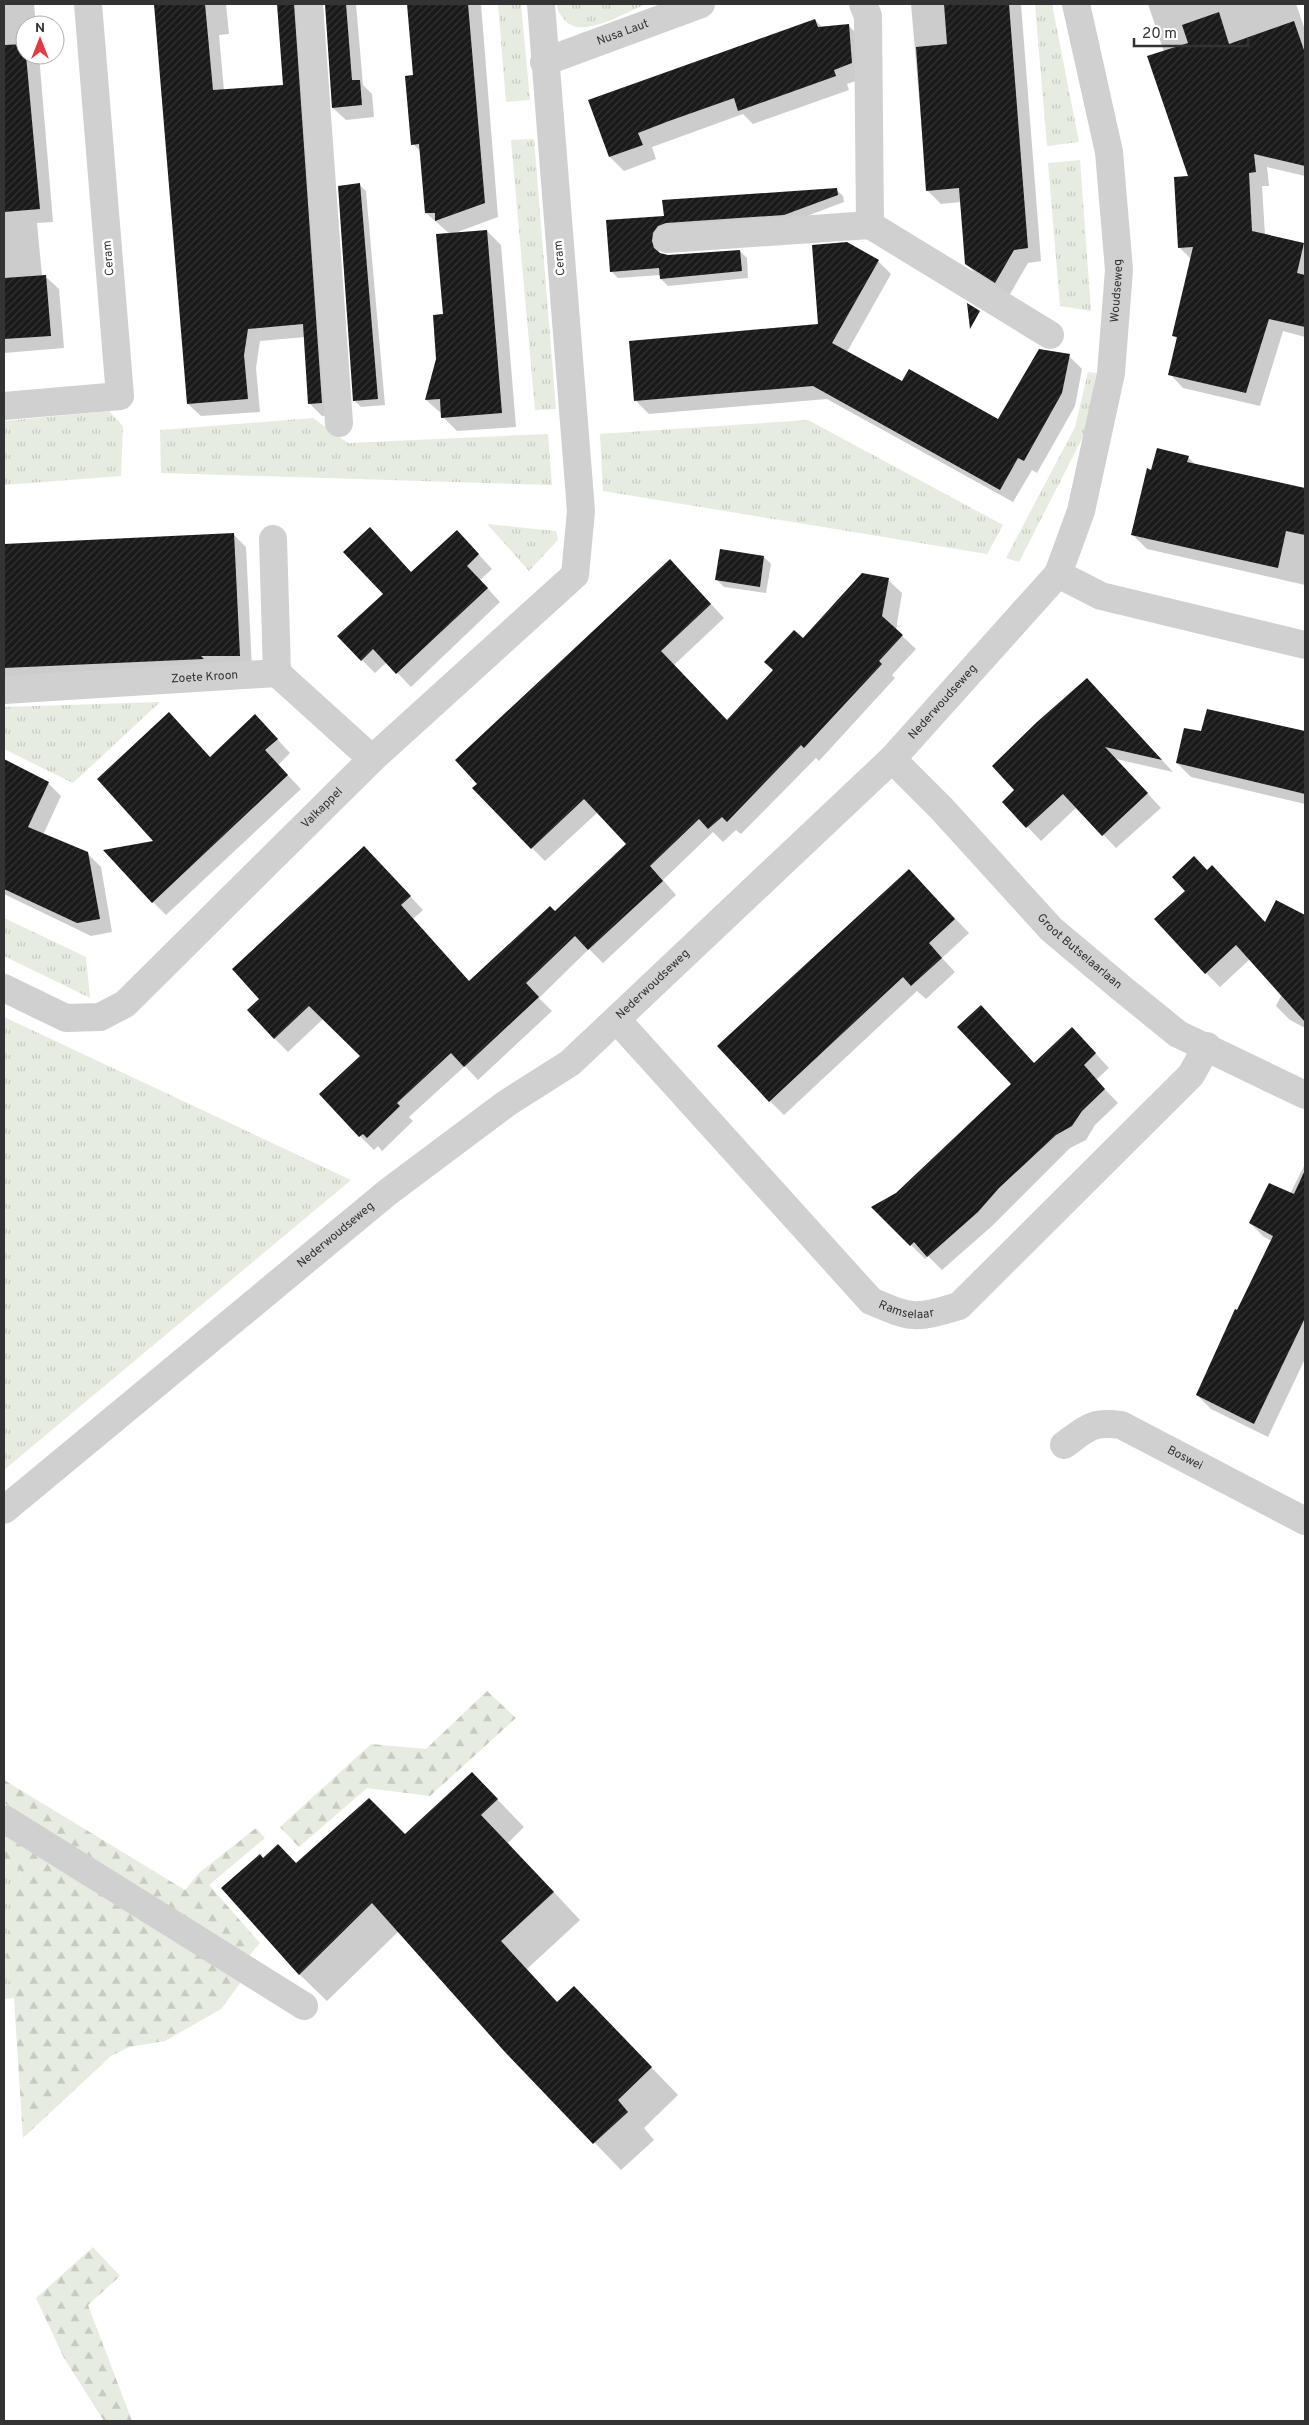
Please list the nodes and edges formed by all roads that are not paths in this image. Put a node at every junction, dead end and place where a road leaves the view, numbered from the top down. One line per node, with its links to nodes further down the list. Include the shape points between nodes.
1 (88, 4): 11 (street, Ceram, via 120,396)
2 (309, 4): 12 (street)
3 (541, 4): 7 (street, Ceram)
4 (701, 4): 7 (street, Nusa Laut)
5 (863, 4): 8 (street, via 868,16)
6 (1076, 4): 15 (street, Woudseweg, via 1109,152 1119,270 1111,373 1081,511)
7 (544, 62): 13 (street, Ceram)
8 (870, 226): 9 (street); 10 (street)
9 (668, 239)
10 (1050, 335)
11 (4, 406)
12 (339, 423)
13 (581, 511): 19 (street, Valkappel, via 575,574)
14 (273, 539): 17 (street)
15 (1058, 574): 16 (street, via 1102,596); 20 (street, Nederwoudseweg)
16 (1305, 645)
17 (277, 673): 18 (street, Zoete Kroon); 19 (street)
18 (4, 690)
19 (372, 759): 21 (street, Valkappel, via 125,1004 100,1017 66,1018)
20 (892, 759): 22 (street, Nederwoudseweg); 23 (street, Groot Butselaarlaan, via 942,808 1051,929 1178,1034)
21 (4, 988)
22 (617, 1020): 23 (street, Ramselaar, via 871,1300 906,1316 927,1316 959,1306 1191,1075); 26 (street, Nederwoudseweg, via 570,1063 507,1103 388,1192)
23 (1207, 1046): 24 (street, Groot Butselaarlaan)
24 (1305, 1095)
25 (1064, 1445): 27 (street, Boswei, via 1085,1429 1101,1423 1121,1425)
26 (4, 1510)
27 (1305, 1521)
28 (4, 1819): 29 (street)
29 (304, 2006)

